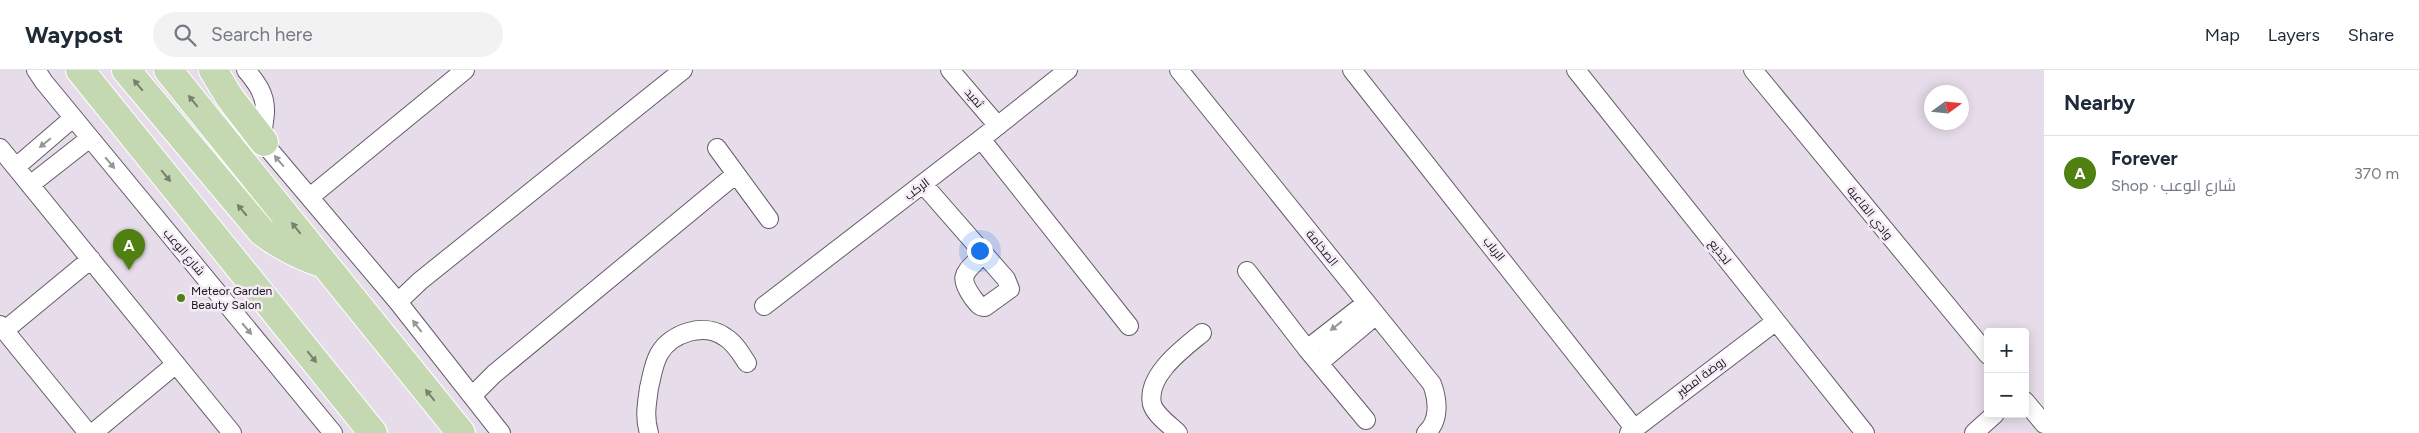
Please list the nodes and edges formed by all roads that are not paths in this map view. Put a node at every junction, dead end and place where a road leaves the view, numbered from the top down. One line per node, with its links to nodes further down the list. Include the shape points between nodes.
1 (36, 70): 15 (street, شارع الوعب)
2 (80, 70): 54 (main road, one-way to 54)
3 (126, 70): 30 (main road, one-way to 3, via 302,257 262,232)
4 (168, 70): 30 (main road, one-way to 4)
5 (214, 70): 19 (main road, via 230,98)
6 (246, 70): 19 (street, via 263,95)
7 (465, 70): 26 (street)
8 (683, 70): 32 (street)
9 (950, 70): 16 (street, ثميد)
10 (1068, 70): 16 (street, الركب)
11 (1179, 70): 34 (street, الصخامة)
12 (1352, 70): 49 (street, الرباب)
13 (1576, 70): 35 (street, لجذيع)
14 (1753, 70): 40 (street, وادي القاعية)
15 (74, 118): 17 (street, شارع الوعب); 22 (street, one-way to 22)
16 (998, 126): 18 (street, الركب)
17 (90, 138): 24 (street); 53 (street, شارع الوعب, one-way to 53)
18 (982, 139): 25 (street, الركب); 36 (street)
19 (264, 142): 26 (street, one-way to 19)
20 (0, 148): 22 (street)
21 (716, 148): 23 (street)
22 (16, 167): 24 (street)
23 (736, 174): 27 (street); 44 (street, via 494,374)
24 (30, 184): 29 (street)
25 (923, 184): 28 (street); 33 (street, الركب)
26 (310, 197): 32 (street)
27 (769, 219)
28 (984, 253)
29 (91, 259): 37 (street); 43 (street)
30 (325, 264): 55 (main road, one-way to 30)
31 (1247, 271): 39 (street)
32 (398, 302): 44 (street, one-way to 32)
33 (764, 306)
34 (1371, 309): 39 (street, one-way to 39); 42 (street); 59 (street, الصخامة, via 1432,384 1437,408)
35 (1775, 322): 49 (street, روضة امطير); 60 (street, لجذيع)
36 (1129, 326)
37 (2, 327): 50 (street)
38 (1202, 333): 58 (street, via 1170,360 1153,390 1155,409)
39 (1306, 349): 42 (street)
40 (1984, 350)
41 (748, 363): 57 (street, via 725,336 713,332 688,332 676,336 659,354 654,365 646,406)
42 (1319, 363): 47 (street)
43 (176, 364): 51 (street); 52 (street)
44 (472, 396): 56 (street)
45 (2029, 406): 48 (street)
46 (1991, 418): 61 (street)
47 (1366, 420)
48 (2044, 424)
49 (1631, 430)
50 (88, 433)
51 (92, 433)
52 (232, 433)
53 (334, 433)
54 (373, 433)
55 (461, 433)
56 (501, 433)
57 (649, 433)
58 (1178, 433)
59 (1426, 433)
60 (1865, 433)
61 (1974, 433)

